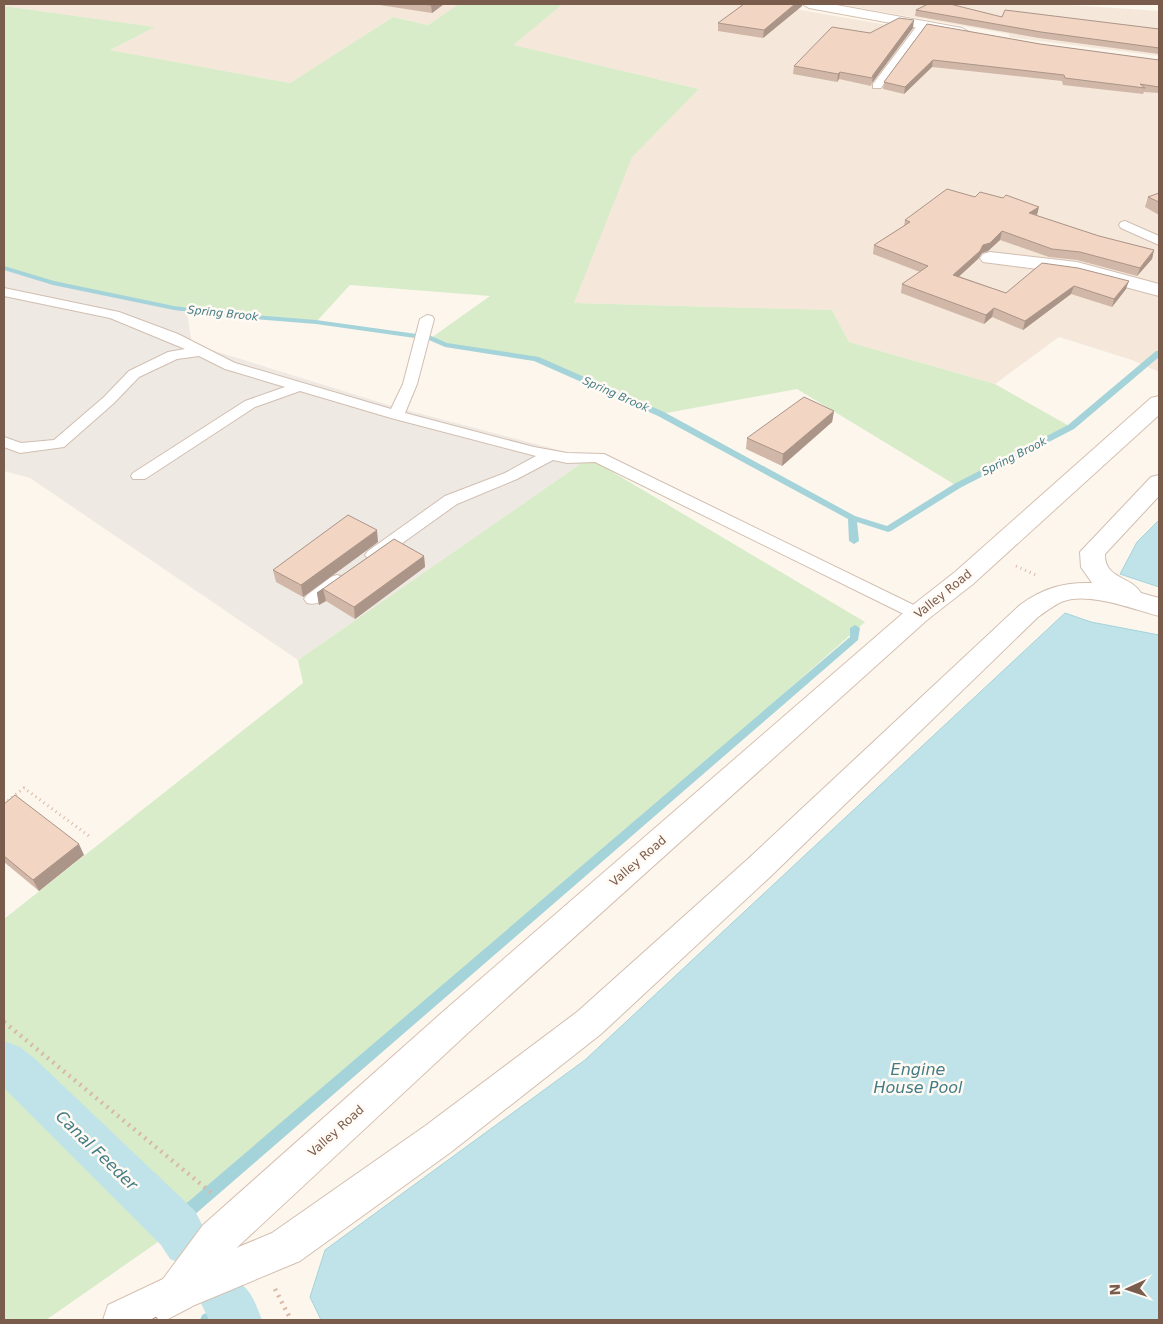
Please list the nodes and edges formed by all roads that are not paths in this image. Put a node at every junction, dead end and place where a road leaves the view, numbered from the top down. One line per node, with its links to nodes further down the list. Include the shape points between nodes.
1 (809, 4): 2 (street)
2 (922, 25): 3 (street); 4 (lane)
3 (972, 33)
4 (877, 86)
5 (1125, 225): 6 (lane)
6 (1159, 240)
7 (989, 257): 8 (street, via 1077,268)
8 (1159, 290)
9 (4, 292): 11 (lane, via 114,315 174,337)
10 (427, 318): 14 (lane, via 410,384)
11 (201, 351): 12 (lane, via 230,366); 15 (lane, via 172,355 134,374 58,444 20,448)
12 (301, 386): 14 (lane); 17 (lane, via 250,404)
13 (1159, 403): 23 (street, Valley Road, via 991,554)
14 (396, 415): 16 (lane)
15 (4, 442)
16 (550, 454): 19 (lane, via 512,476 451,500); 23 (lane, via 567,458 598,457 621,467)
17 (139, 476)
18 (1159, 482): 22 (street, via 1096,546 1092,559 1096,573 1106,581)
19 (364, 562)
20 (348, 573): 21 (lane)
21 (313, 599)
22 (1152, 605): 24 (street, via 1107,595 1070,592 1051,596 1029,611 760,867 589,1023 438,1139 286,1247)
23 (918, 614): 24 (street, Valley Road, via 458,1020 217,1239)
24 (177, 1293): 25 (street, Valley Road)
25 (123, 1320)

